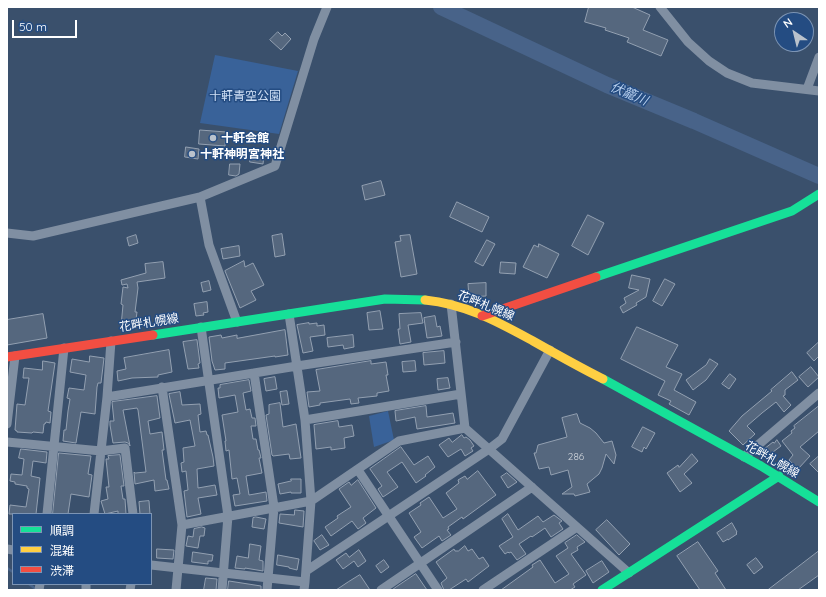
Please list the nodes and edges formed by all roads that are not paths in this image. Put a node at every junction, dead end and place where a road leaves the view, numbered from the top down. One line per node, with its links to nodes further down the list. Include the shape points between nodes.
1 (327, 7): 6 (street, via 314,39 275,166)
2 (660, 7): 4 (street, via 688,42 727,73 752,83)
3 (819, 57): 4 (street)
4 (806, 89): 5 (street)
5 (819, 91)
6 (200, 197): 8 (street, via 33,236); 12 (street, via 209,244)
7 (816, 199): 11 (main road, via 792,211)
8 (7, 233)
9 (451, 304): 10 (main road, 花畔札幌線, via 412,298 385,298); 11 (main road, 花畔札幌線); 15 (street)
10 (290, 314): 12 (main road, 花畔札幌線); 19 (street)
11 (482, 316): 17 (main road, 花畔札幌線)
12 (237, 322): 13 (main road, 花畔札幌線)
13 (201, 327): 14 (main road, 花畔札幌線); 21 (street)
14 (111, 341): 16 (main road, 花畔札幌線); 25 (street)
15 (456, 342): 19 (street); 24 (street)
16 (64, 348): 18 (main road, 花畔札幌線); 30 (street)
17 (550, 350): 31 (street, via 502,439); 33 (main road, 花畔札幌線)
18 (11, 357): 27 (street)
19 (297, 366): 20 (street); 26 (street)
20 (254, 373): 21 (street); 39 (street)
21 (208, 380): 22 (street); 43 (street)
22 (162, 387): 25 (street); 45 (street)
23 (819, 392): 33 (street)
24 (461, 394): 26 (street); 28 (street)
25 (108, 397): 32 (street)
26 (305, 420): 37 (street)
27 (7, 424)
28 (465, 428): 31 (street); 34 (street, via 399,441)
29 (7, 442): 30 (street)
30 (55, 446): 32 (street); 40 (street)
31 (489, 449): 36 (street); 44 (street)
32 (101, 451): 41 (street); 42 (street, via 125,448)
33 (744, 457): 35 (main road, 花畔札幌線)
34 (358, 470): 37 (street); 44 (street)
35 (779, 476): 38 (main road, 花畔札幌線); 52 (main road)
36 (532, 487): 46 (street); 47 (street)
37 (310, 501): 39 (street); 50 (street)
38 (819, 502)
39 (274, 507): 43 (street); 53 (street)
40 (47, 513)
41 (94, 513)
42 (133, 513)
43 (228, 516): 45 (street); 51 (street)
44 (388, 516): 47 (street); 50 (street)
45 (182, 525): 49 (street)
46 (577, 527): 52 (street); 60 (street)
47 (421, 564): 58 (street); 59 (street)
48 (152, 565): 49 (street)
49 (178, 568): 51 (street); 55 (street)
50 (306, 571): 54 (street)
51 (224, 573): 53 (street); 56 (street)
52 (629, 573): 61 (main road)
53 (268, 578): 54 (street); 57 (street)
54 (305, 586)
55 (176, 590)
56 (222, 590)
57 (267, 590)
58 (381, 590)
59 (438, 590)
60 (483, 590)
61 (602, 590)

